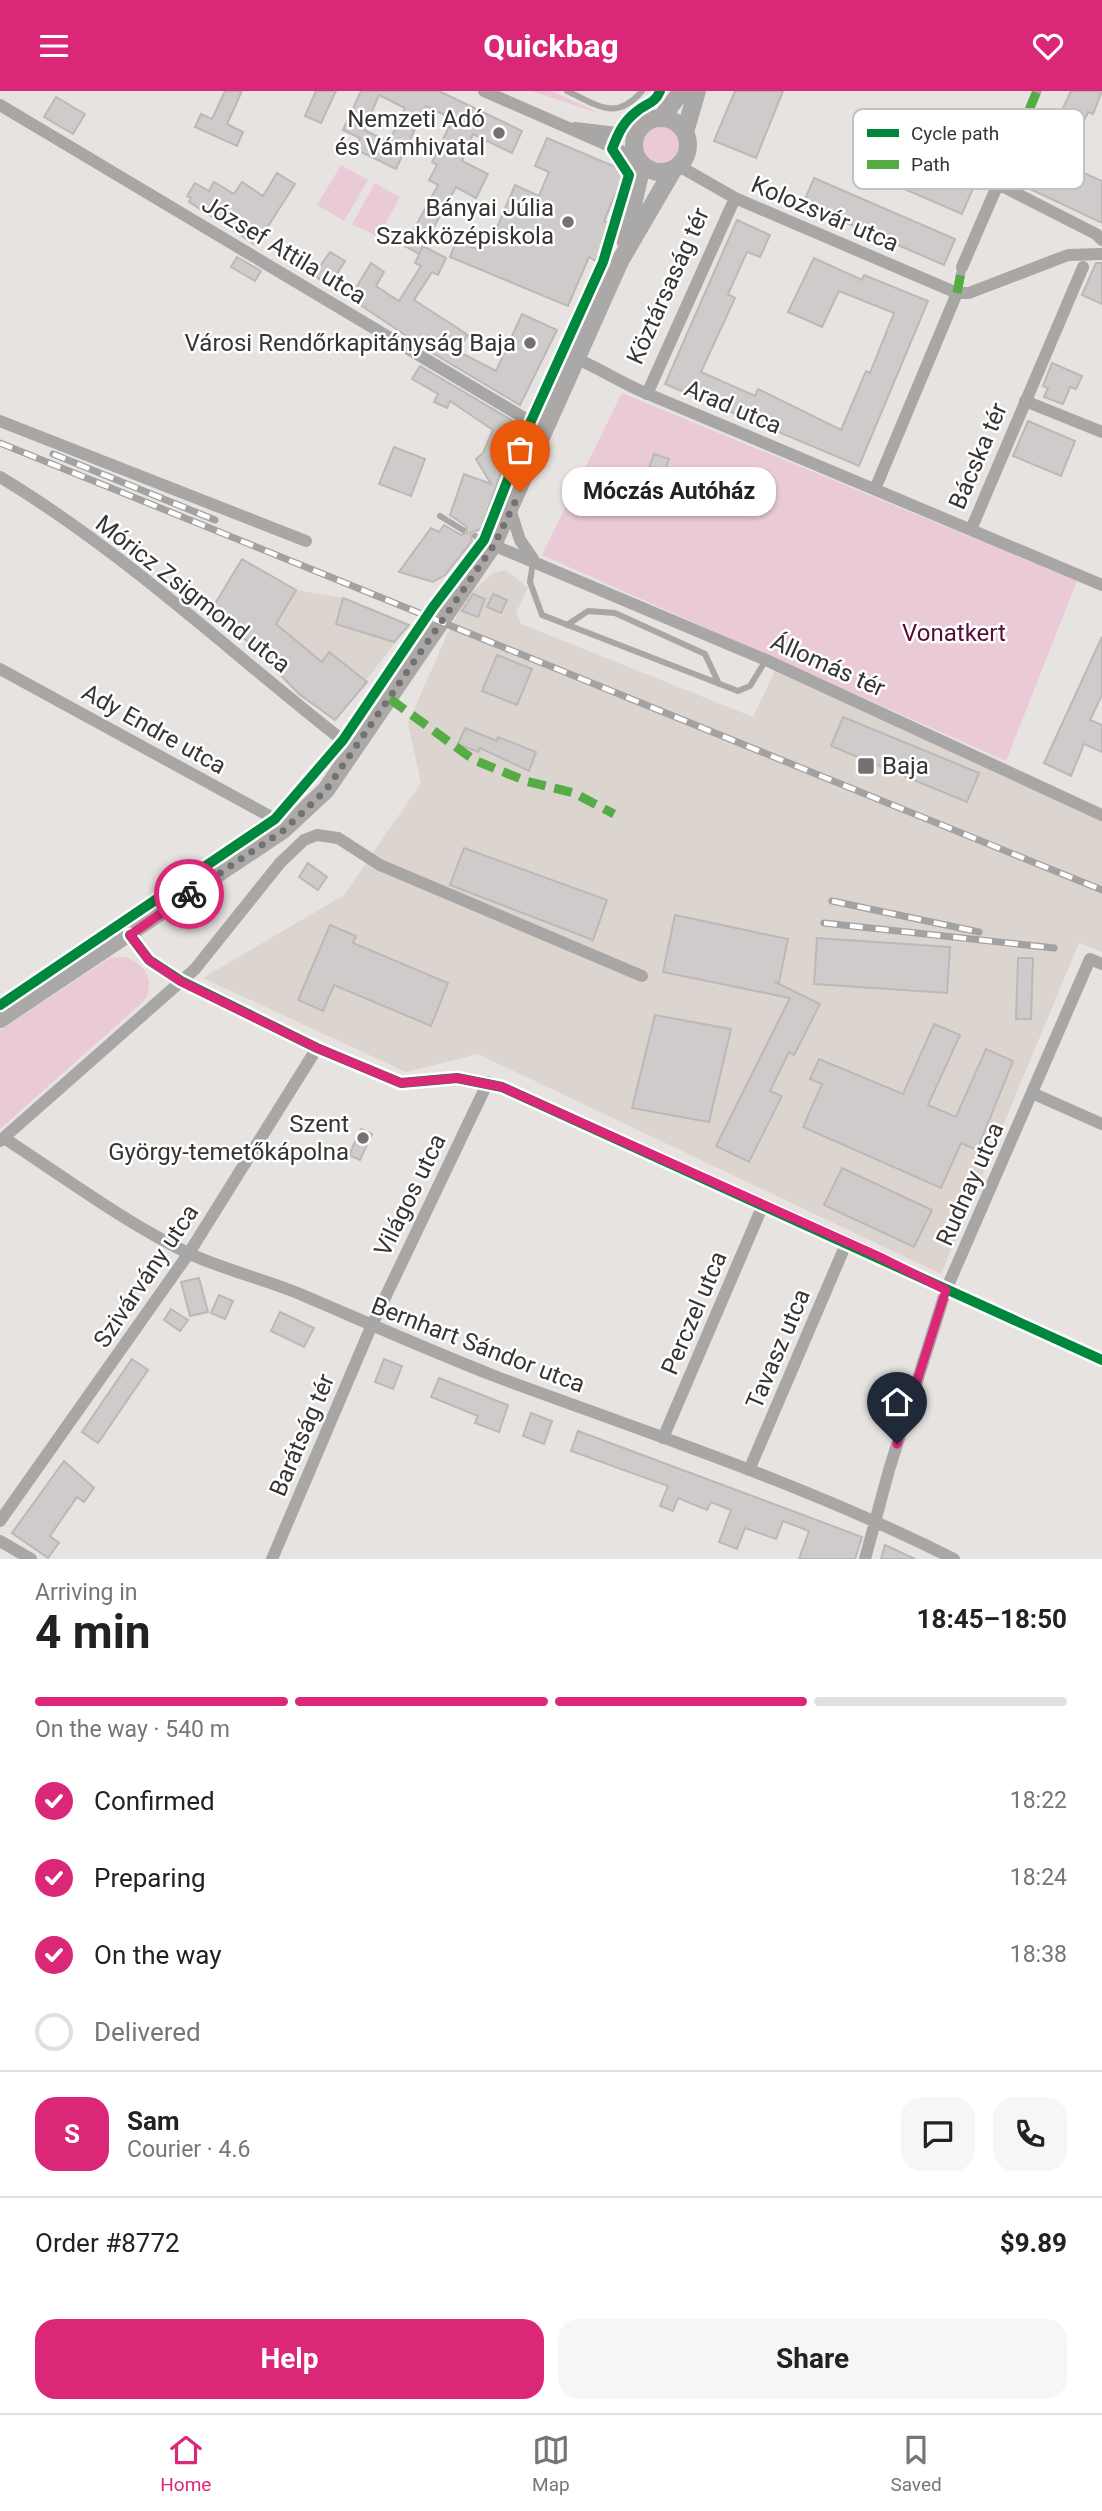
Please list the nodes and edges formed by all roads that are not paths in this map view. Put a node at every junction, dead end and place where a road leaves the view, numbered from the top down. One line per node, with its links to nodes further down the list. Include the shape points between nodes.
1 (484, 91): 10 (street)
2 (567, 91): 6 (lane, via 614,110 624,107)
3 (682, 91): 9 (main road)
4 (697, 91): 11 (main road)
5 (1037, 91): 8 (street)
6 (638, 92)
7 (0, 106): 27 (street, József Attila utca)
8 (1029, 109)
9 (654, 120): 10 (street, via 617,133); 11 (main road, via 672,120); 12 (main road, via 635,136)
10 (554, 124): 12 (street)
11 (685, 132): 13 (main road, via 688,150)
12 (639, 162): 13 (main road, via 660,173); 19 (main road)
13 (676, 168): 16 (street, Kolozsvár utca); 19 (main road)
14 (996, 189): 20 (street)
15 (1008, 189): 17 (street)
16 (735, 198): 22 (street, Kolozsvár utca); 24 (street, Köztársaság tér)
17 (1102, 240)
18 (1102, 254): 22 (street, via 1068,255 969,293)
19 (620, 261): 23 (main road)
20 (962, 267): 22 (street)
21 (1083, 267): 25 (street, Bácska tér)
22 (957, 293): 30 (street)
23 (577, 359): 24 (street, Arad utca); 27 (main road)
24 (647, 394): 30 (street, Arad utca)
25 (1025, 401): 28 (street); 33 (street, Bácska tér)
26 (0, 421): 36 (street)
27 (546, 431): 31 (main road)
28 (1102, 432)
29 (0, 477): 44 (street, Móricz Zsigmond utca, via 36,498 148,582)
30 (874, 489): 33 (street, Bácska tér)
31 (511, 512): 37 (main road); 38 (street)
32 (440, 516): 34 (lane)
33 (972, 527): 39 (street)
34 (463, 530)
35 (475, 536): 37 (lane)
36 (306, 541)
37 (494, 545): 38 (street, Állomás tér); 44 (main road)
38 (533, 560): 40 (lane, via 530,582 542,615); 41 (street, Állomás tér)
39 (1102, 585)
40 (568, 625): 43 (lane); 43 (lane, via 588,611 615,613 705,654)
41 (766, 660): 43 (lane, via 750,686 738,691); 45 (street, Állomás tér)
42 (0, 669): 46 (street, Ady Endre utca, via 275,819)
43 (719, 684)
44 (355, 750): 46 (main road, via 326,790)
45 (1102, 815)
46 (284, 830): 47 (main road)
47 (130, 935): 50 (street, via 149,960); 51 (main road)
48 (1096, 962): 54 (street, Rudnay utca)
49 (642, 976): 50 (street, via 380,865 338,838 317,835 304,840 280,863)
50 (180, 981): 52 (street); 56 (street)
51 (0, 1019)
52 (317, 1048): 53 (street, via 401,1083 457,1078); 59 (street, Szivárvány utca)
53 (488, 1082): 57 (street); 61 (street, Világos utca)
54 (1032, 1093): 55 (street); 60 (street, Rudnay utca)
55 (1102, 1125)
56 (2, 1140): 59 (street, Bernhart Sándor utca)
57 (763, 1205): 58 (street); 63 (street, Perczel utca)
58 (846, 1244): 60 (street); 64 (street, Tavasz utca)
59 (188, 1253): 61 (street, Bernhart Sándor utca, via 307,1296); 65 (street, Szivárvány utca)
60 (946, 1290): 62 (street); 66 (street, Rudnay utca)
61 (371, 1327): 63 (street, Bernhart Sándor utca); 69 (street, Barátság tér)
62 (1102, 1360)
63 (663, 1438): 64 (street, Bernhart Sándor utca)
64 (749, 1470): 66 (street, Bernhart Sándor utca)
65 (0, 1521)
66 (876, 1522): 70 (street, Rudnay utca); 71 (street, Bernhart Sándor utca)
67 (0, 1541): 68 (street)
68 (31, 1559)
69 (272, 1559)
70 (865, 1559)
71 (954, 1559)

